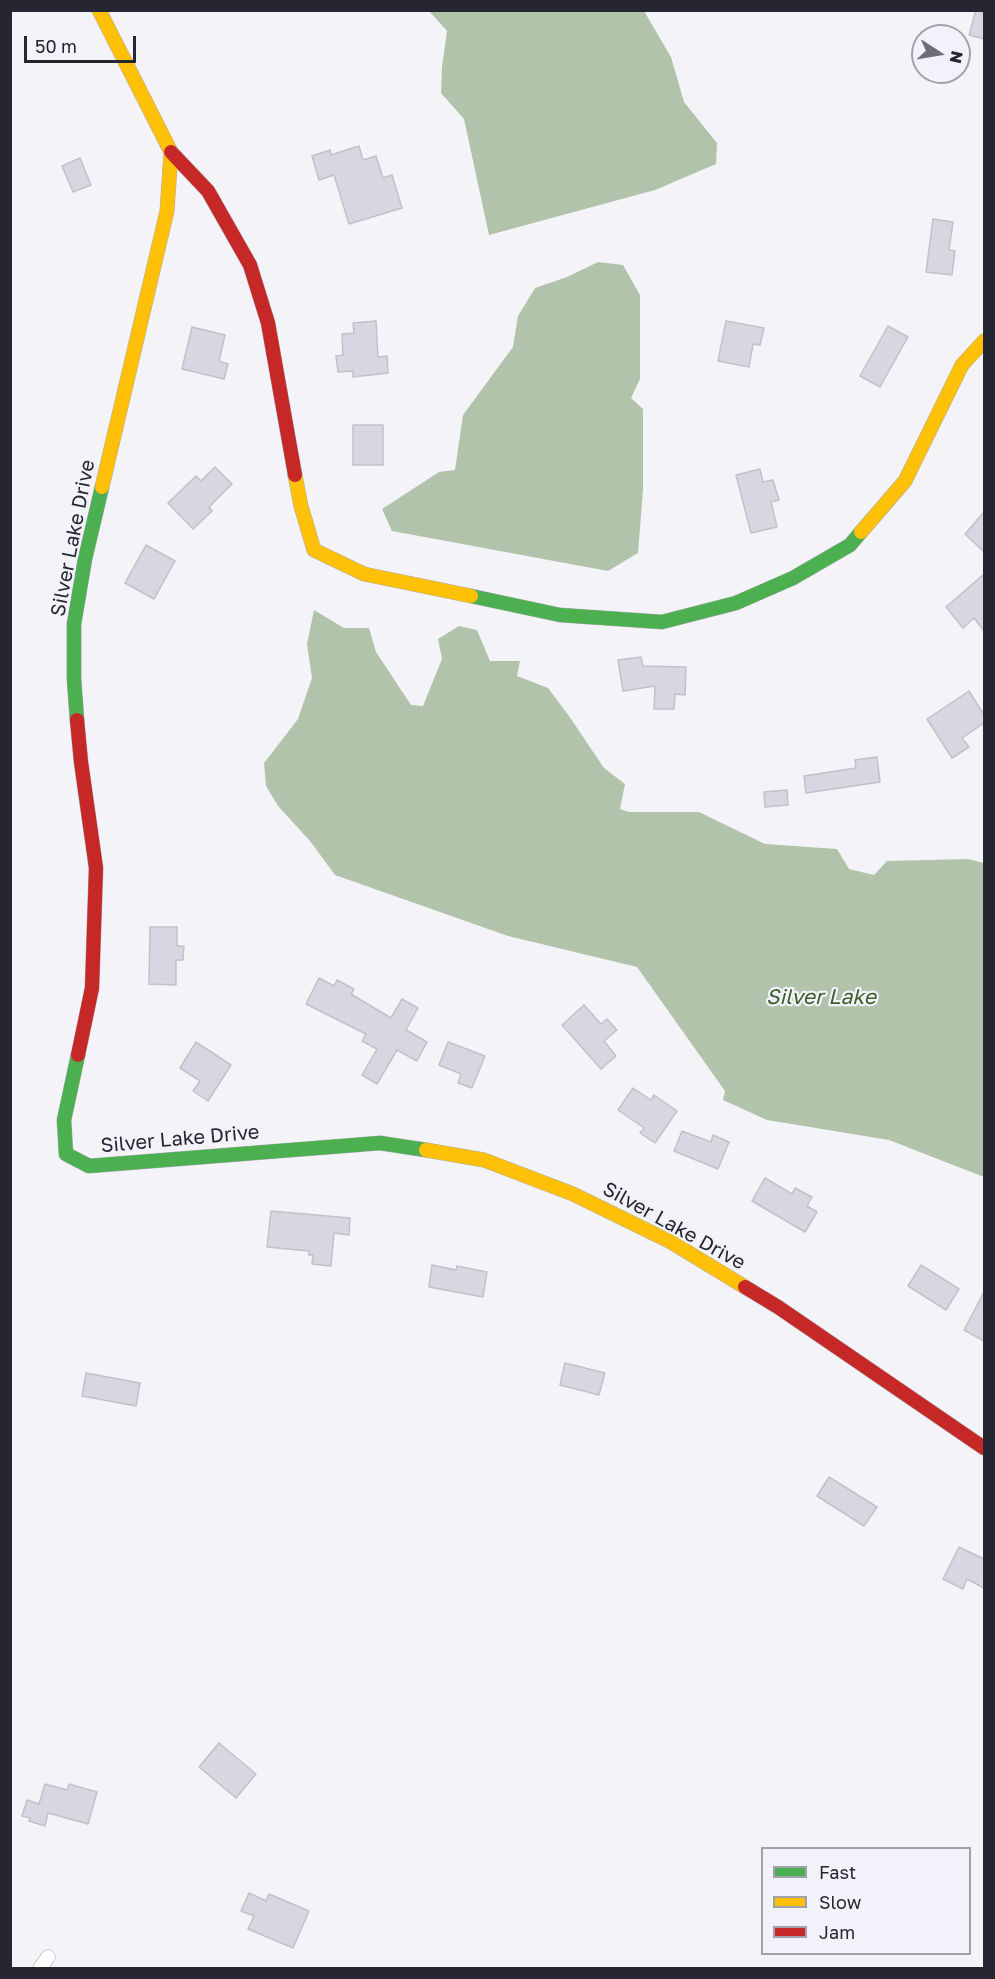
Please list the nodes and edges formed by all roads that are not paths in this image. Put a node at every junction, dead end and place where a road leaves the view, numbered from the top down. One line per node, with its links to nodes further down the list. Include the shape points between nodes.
1 (99, 10): 2 (street)
2 (171, 152): 3 (street, via 208,191 249,266 268,323 301,506 314,550 363,574 560,615 662,622 736,603 794,578 850,545 905,481 962,365); 4 (street, Silver Lake Drive, via 167,211 85,559 74,624 81,762 96,867 92,987 63,1120 66,1154 89,1166 380,1143 484,1160 573,1194 671,1242 778,1307)
3 (984, 341)
4 (984, 1448)

